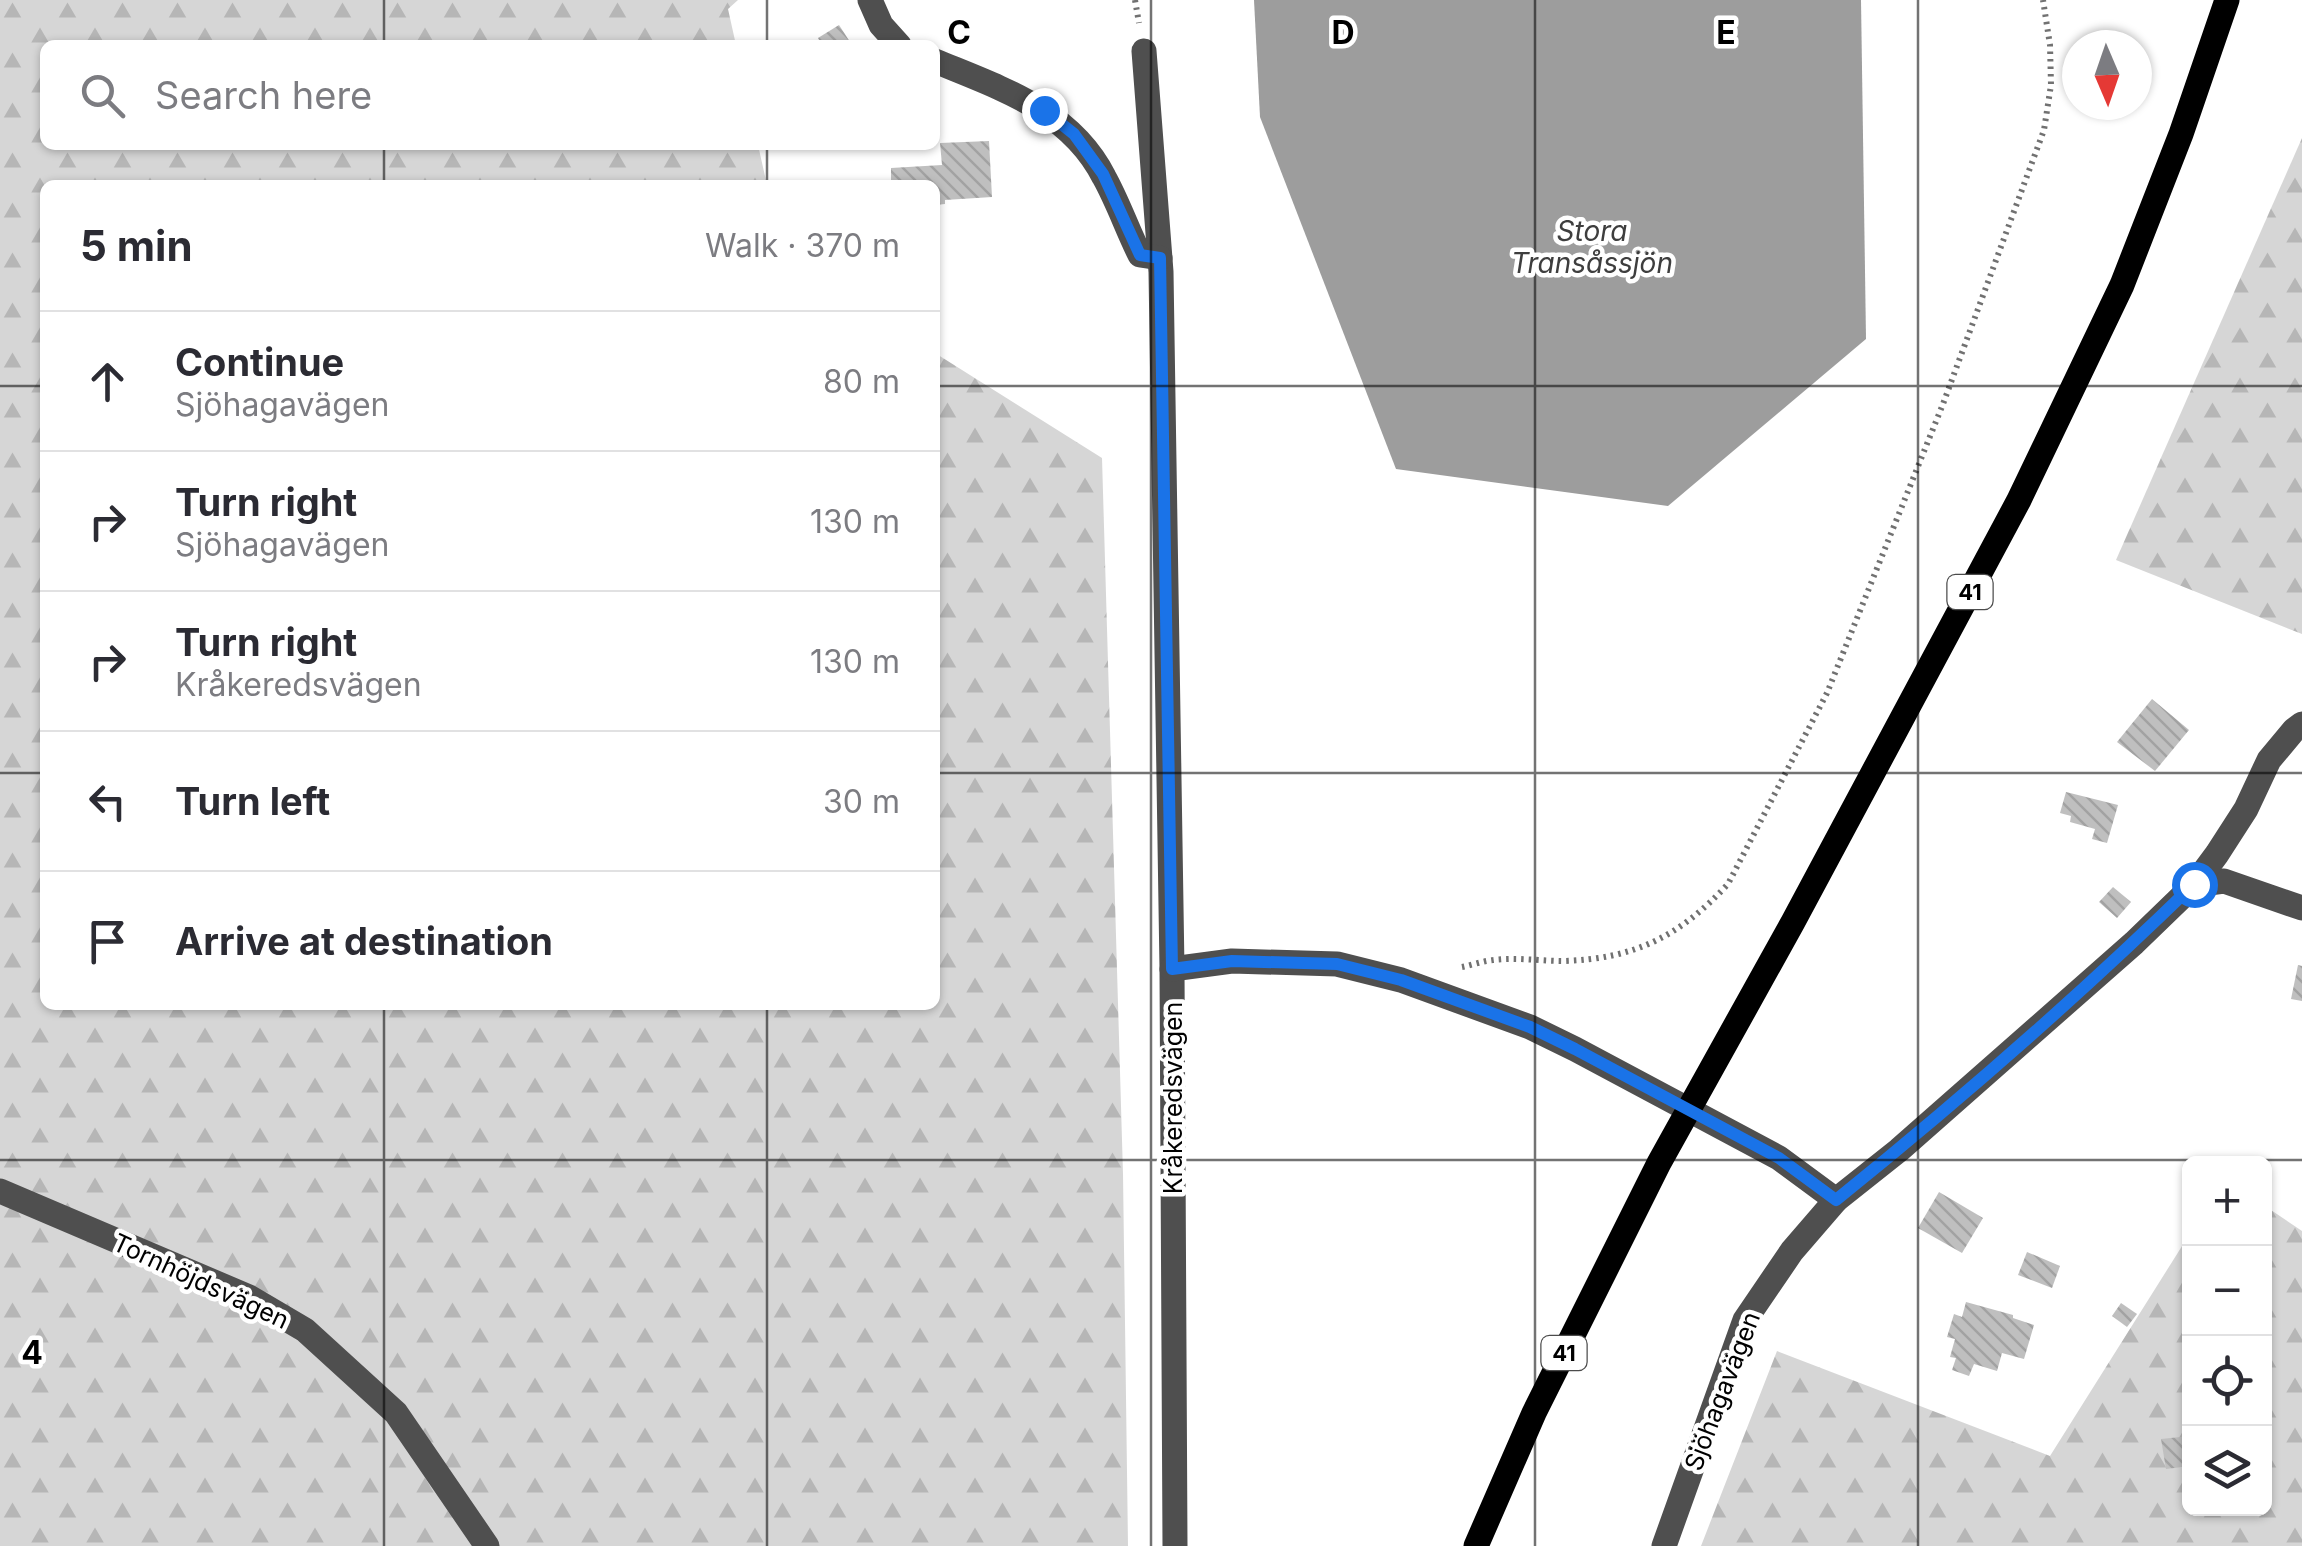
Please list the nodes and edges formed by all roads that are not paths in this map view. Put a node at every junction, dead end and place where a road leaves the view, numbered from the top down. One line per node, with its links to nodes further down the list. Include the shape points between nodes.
1 (870, 0): 3 (street)
2 (2227, 0): 15 (main road, 41, via 2122,285 2027,482 1660,1163 1534,1413)
3 (896, 40)
4 (1144, 51): 6 (street, Kråkeredsvägen)
5 (940, 63): 6 (street, via 1044,110 1074,134 1103,174 1140,255)
6 (1160, 258): 10 (street, Kråkeredsvägen)
7 (2302, 724): 8 (street, Sjöhagavägen, via 2269,760 2246,809)
8 (2194, 884): 9 (street, via 2224,881); 12 (street, Sjöhagavägen, via 2120,956)
9 (2302, 908)
10 (1172, 969): 12 (street, via 1232,961 1337,964 1401,980 1575,1049 1779,1158); 14 (street, Kråkeredsvägen)
11 (0, 1191): 13 (street, Tornhöjdsvägen, via 249,1298 305,1330 396,1413)
12 (1836, 1200): 16 (street, Sjöhagavägen, via 1745,1320)
13 (487, 1546)
14 (1174, 1546)
15 (1476, 1546)
16 (1664, 1546)

